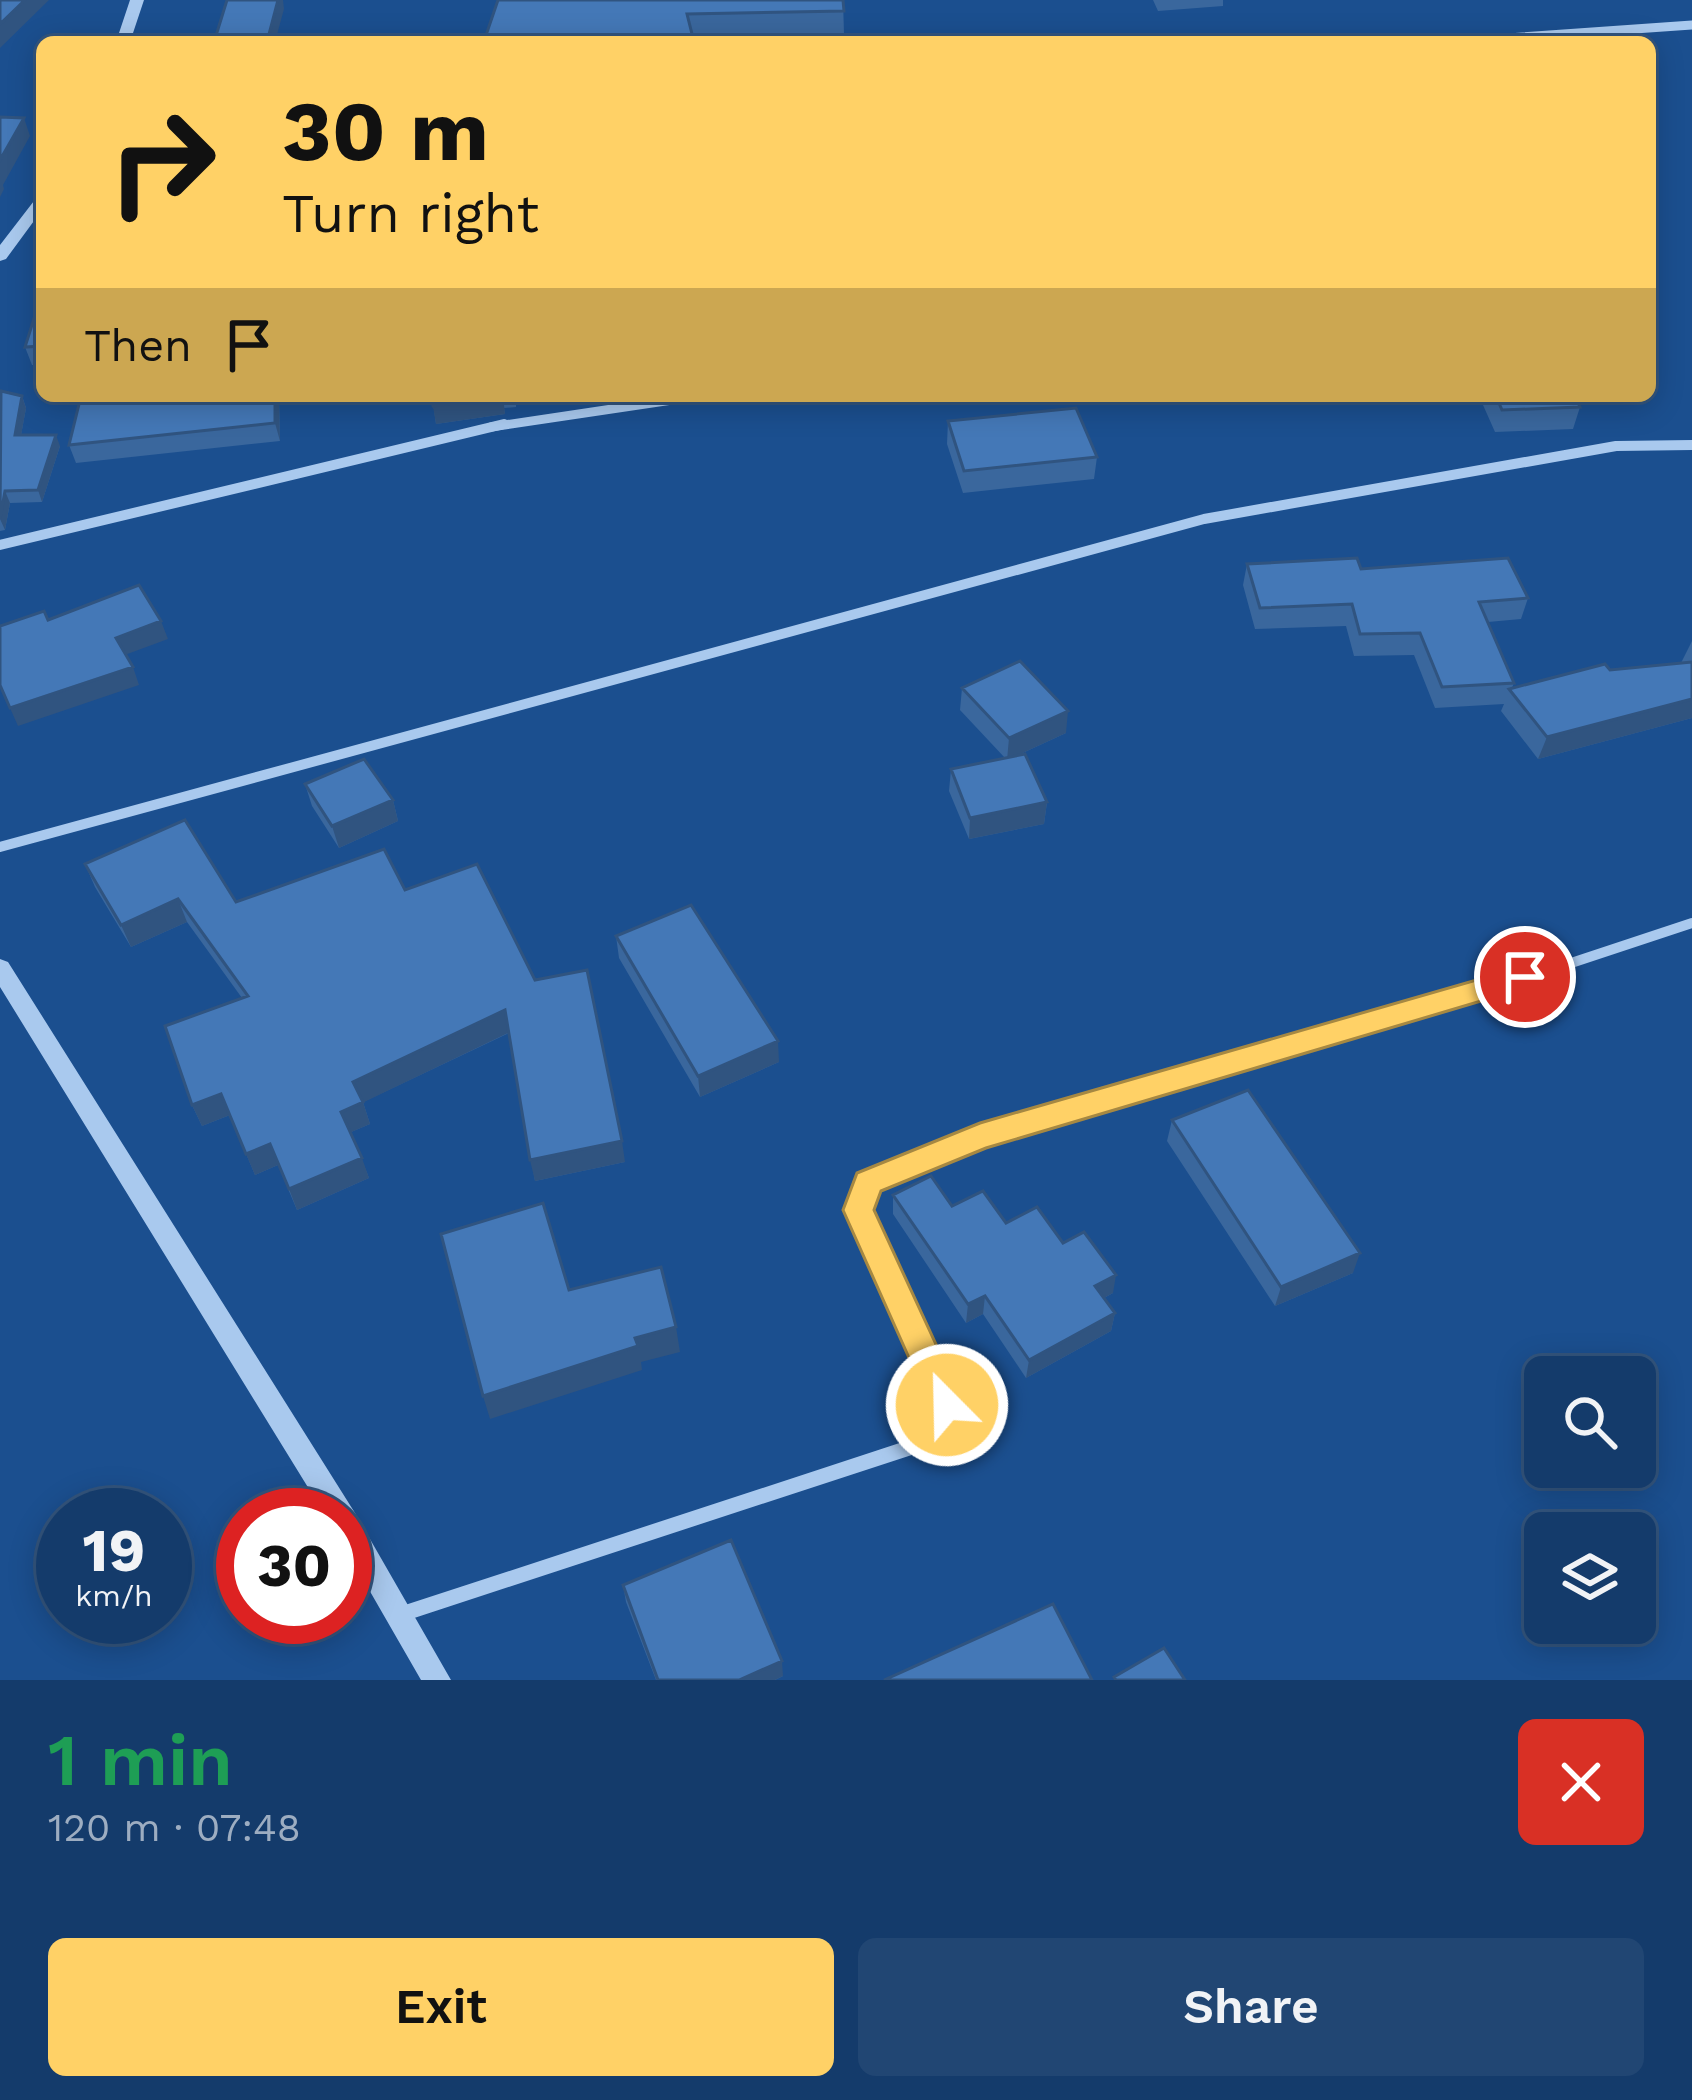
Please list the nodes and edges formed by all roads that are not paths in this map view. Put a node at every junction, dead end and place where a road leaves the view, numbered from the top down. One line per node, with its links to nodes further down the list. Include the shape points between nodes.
1 (136, 0): 3 (street)
2 (1692, 25): 4 (street)
3 (125, 36)
4 (1535, 36)
5 (36, 208): 6 (street)
6 (0, 256)
7 (652, 402): 9 (street, via 527,418)
8 (1692, 445): 10 (street, via 1616,446 1204,520)
9 (0, 545)
10 (0, 848)
11 (1692, 923): 15 (street, via 980,1136 868,1182 859,1210 947,1405 927,1442)
12 (0, 968): 13 (street)
13 (324, 1488)
14 (372, 1566): 15 (street)
15 (402, 1614): 16 (street)
16 (437, 1680)

